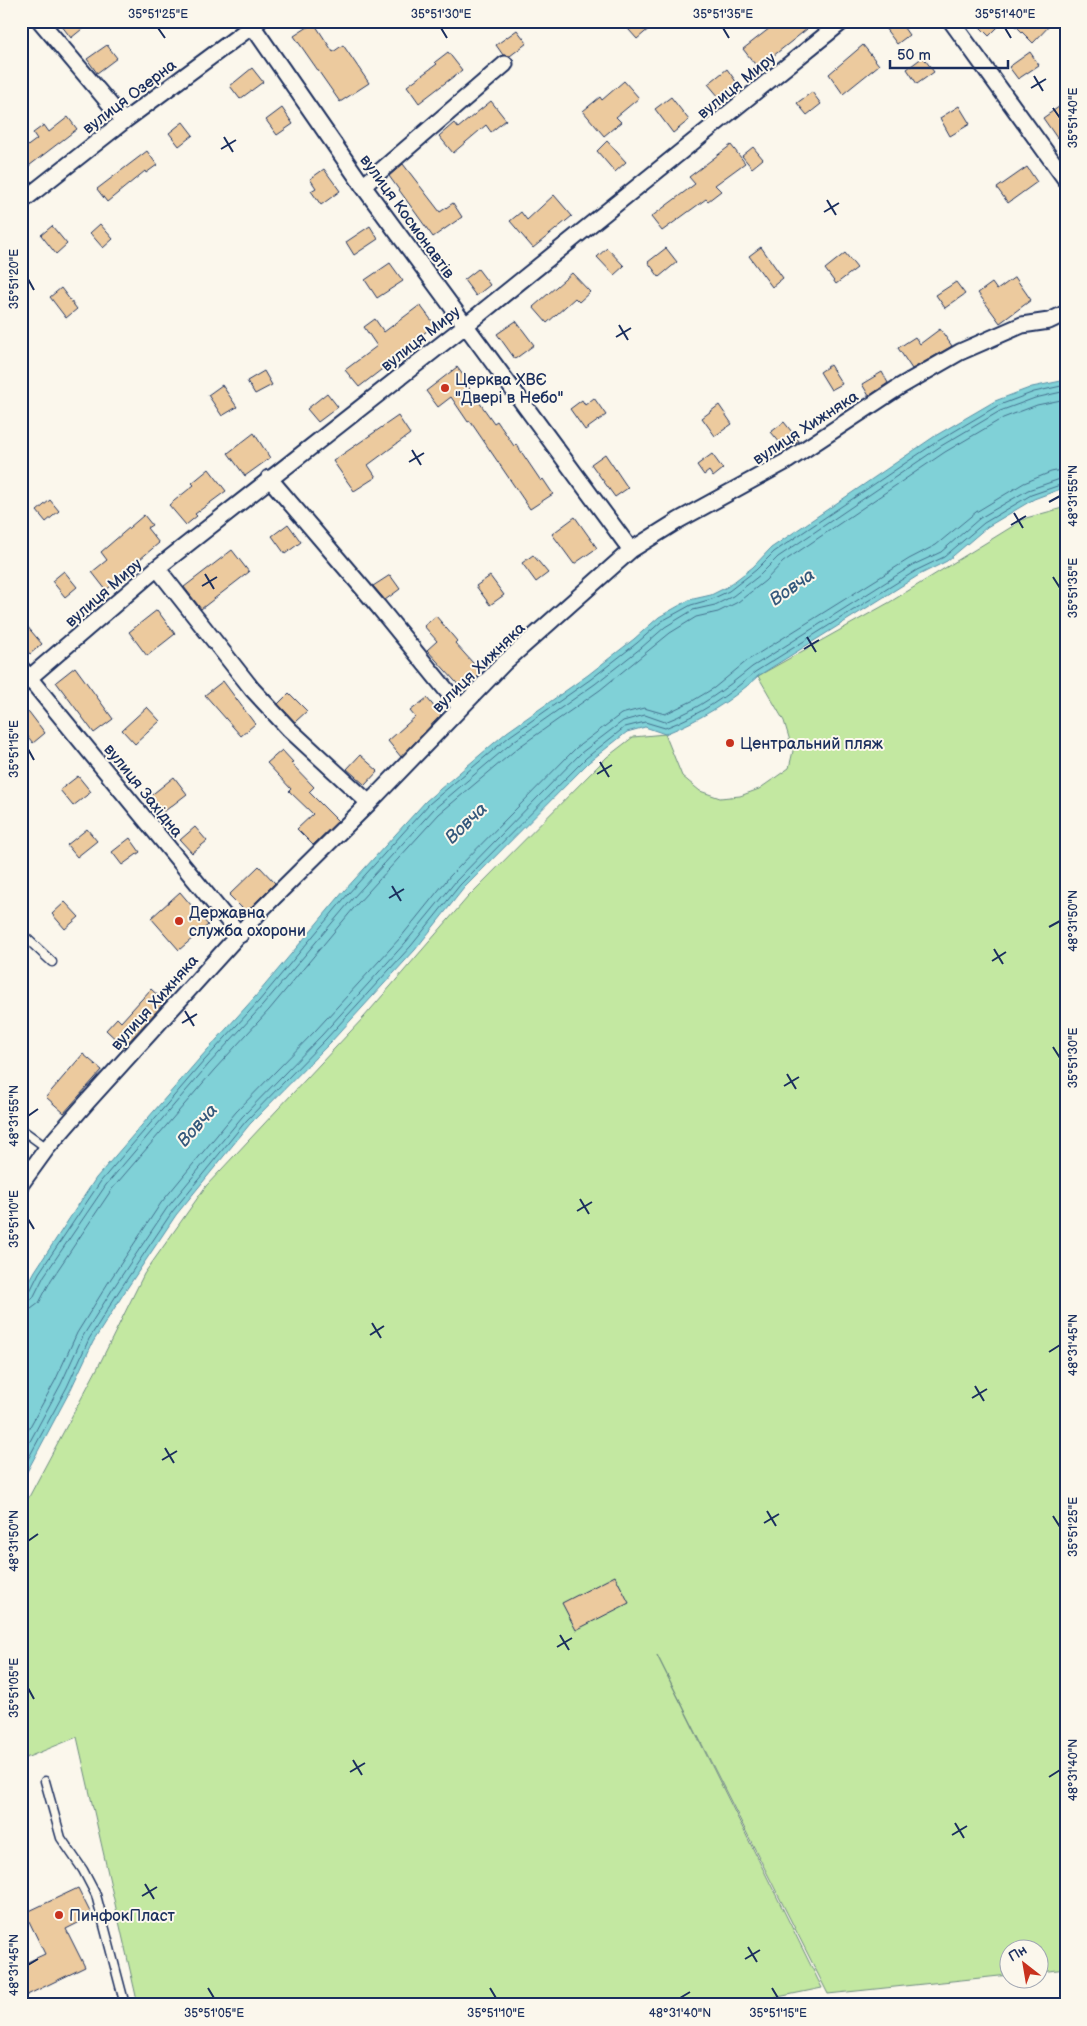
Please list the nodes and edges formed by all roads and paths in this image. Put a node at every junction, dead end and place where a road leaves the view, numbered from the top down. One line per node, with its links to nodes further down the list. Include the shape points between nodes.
1 (40, 21): 6 (street)
2 (843, 21): 11 (street, вулиця Миру)
3 (951, 21): 7 (street)
4 (254, 23): 6 (street, вулиця Озерна); 8 (street, вулиця Космонавтів)
5 (505, 64): 8 (street)
6 (124, 121): 9 (street, вулиця Озерна)
7 (1066, 180)
8 (363, 186): 11 (street, вулиця Космонавтів)
9 (21, 202)
10 (1066, 313): 13 (street, вулиця Хижняка, via 1049,321 1022,324 960,352 899,387 787,462 679,520)
11 (466, 325): 12 (street, вулиця Миру); 13 (street, вулиця Космонавтів)
12 (269, 478): 14 (street, вулиця Миру); 16 (street)
13 (632, 550): 16 (street, вулиця Хижняка, via 504,663)
14 (157, 568): 15 (street, вулиця Миру); 17 (street, via 252,689 289,729)
15 (24, 677): 19 (street, вулиця Західна)
16 (460, 707): 17 (street, вулиця Хижняка)
17 (369, 803): 19 (street, вулиця Хижняка)
18 (21, 933): 20 (lane)
19 (240, 935): 22 (street, вулиця Хижняка)
20 (52, 962)
21 (21, 1129): 22 (lane)
22 (47, 1148): 23 (street, вулиця Хижняка)
23 (21, 1184)
24 (44, 1781): 25 (lane, via 61,1838 96,1895)
25 (125, 2005)

